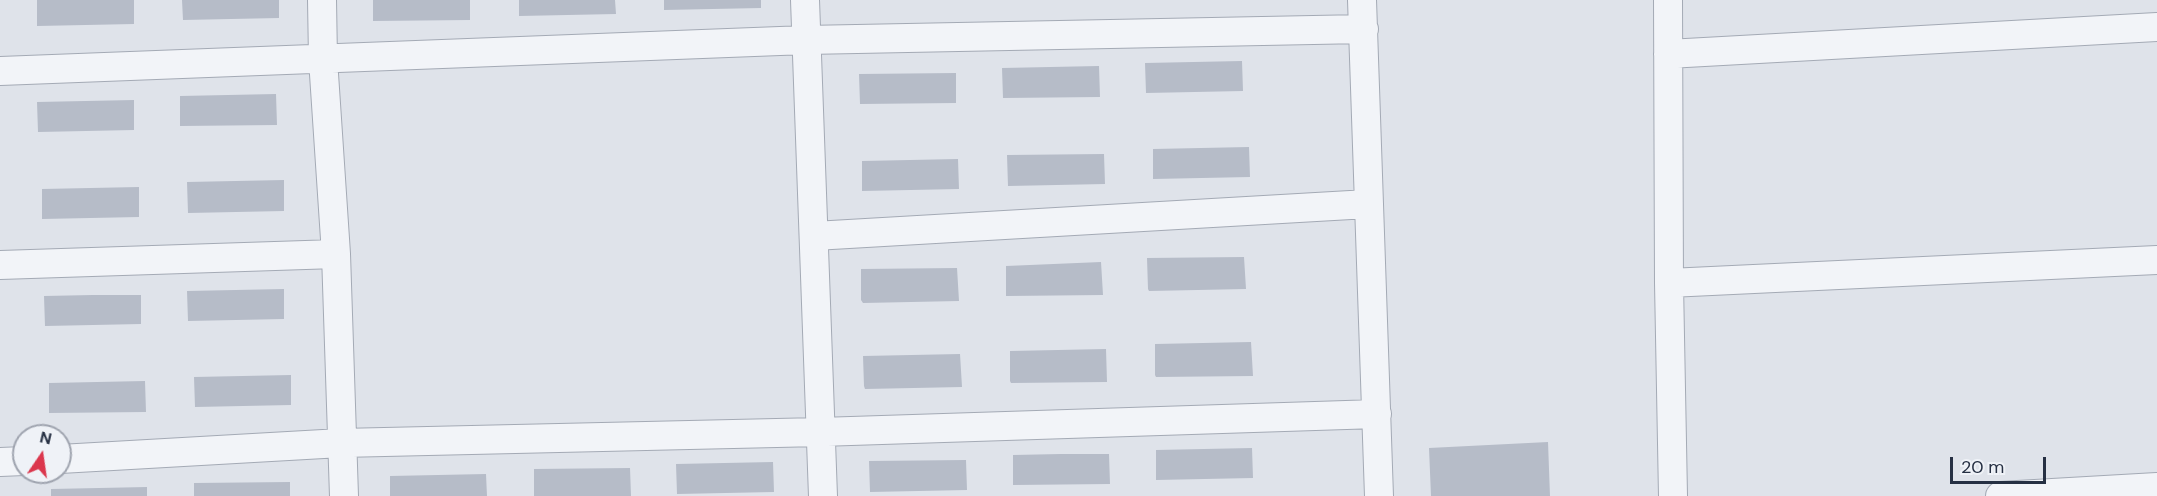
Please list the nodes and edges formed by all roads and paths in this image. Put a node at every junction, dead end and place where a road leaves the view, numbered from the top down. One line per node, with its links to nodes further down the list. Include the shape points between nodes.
1 (322, 0): 9 (street)
2 (805, 0): 7 (street)
3 (1362, 0): 6 (street)
4 (1668, 0): 8 (street)
5 (2157, 27): 8 (street)
6 (1364, 29): 7 (street); 11 (street)
7 (806, 40): 9 (street); 12 (street)
8 (1668, 54): 16 (street)
9 (323, 59): 10 (street); 13 (street)
10 (0, 71)
11 (1368, 204): 12 (street); 17 (street)
12 (814, 236): 18 (street)
13 (336, 254): 15 (street); 19 (street)
14 (2157, 260): 16 (street)
15 (0, 265)
16 (1669, 284): 25 (street)
17 (1377, 414): 18 (street); 24 (street)
18 (820, 432): 19 (street); 23 (street)
19 (341, 443): 20 (street); 22 (street)
20 (72, 458)
21 (2157, 487): 26 (street)
22 (344, 496)
23 (823, 496)
24 (1378, 496)
25 (1673, 496)
26 (2000, 496)

